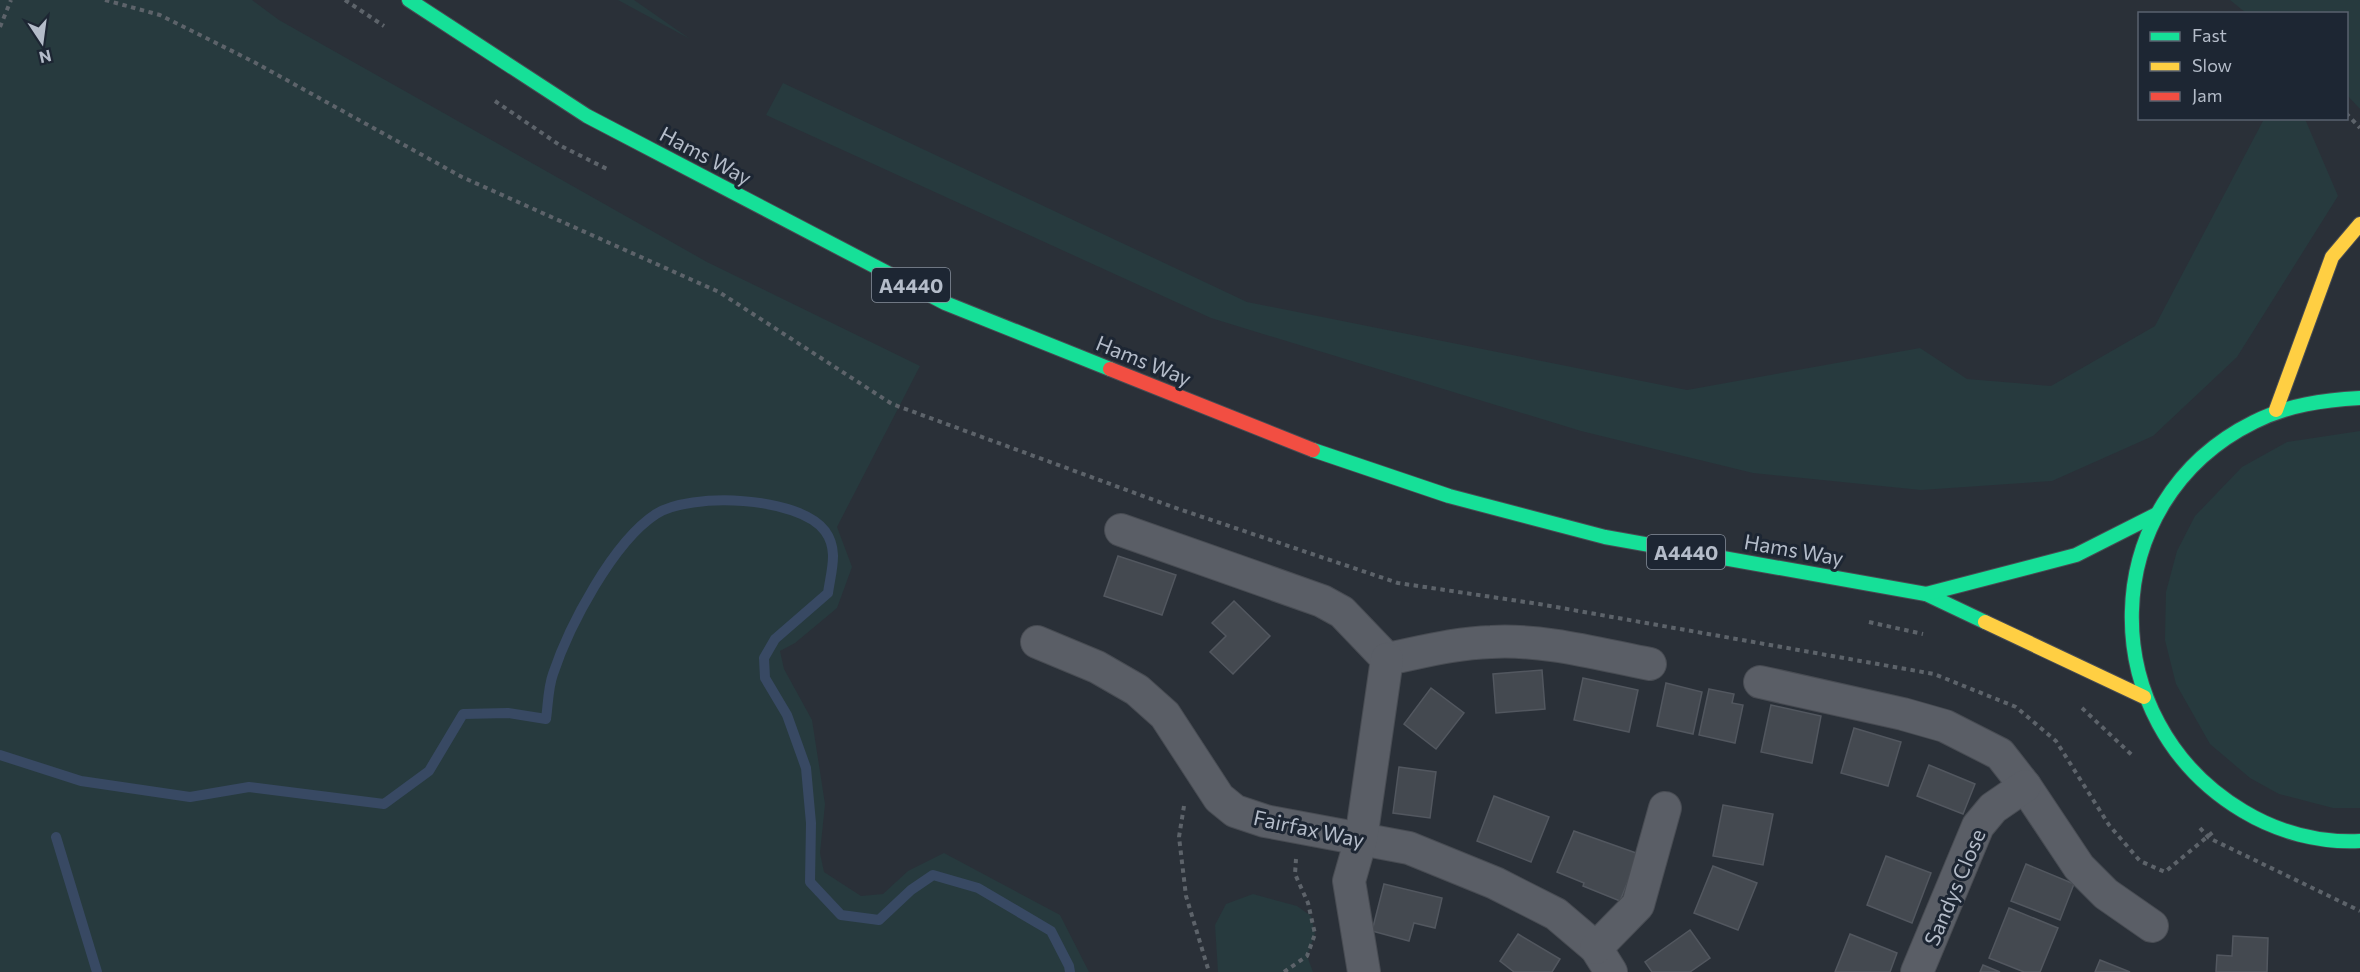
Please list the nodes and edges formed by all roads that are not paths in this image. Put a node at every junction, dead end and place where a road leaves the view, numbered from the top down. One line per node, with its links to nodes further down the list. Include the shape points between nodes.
1 (409, 0): 7 (main road, Hams Way / A4440, via 587,116 945,303 1324,454 1449,496 1605,537)
2 (2360, 224): 4 (main road, via 2332,256)
3 (2360, 398): 4 (main road, via 2334,397)
4 (2276, 410): 5 (main road, via 2228,435 2188,471)
5 (2157, 514): 7 (main road, Hams Way / A4440, via 2076,555); 12 (main road, via 2139,558 2131,604 2133,651)
6 (1121, 530): 9 (street, via 1322,601 1342,612)
7 (1926, 594): 12 (main road, Hams Way / A4440)
8 (1037, 642): 15 (street, Fairfax Way, via 1097,667 1137,690 1165,715 1219,798 1235,811 1265,821)
9 (1387, 659): 10 (street, via 1493,641 1538,643); 15 (street)
10 (1650, 664)
11 (1760, 682): 13 (street, via 1945,726 2000,754)
12 (2144, 697): 16 (main road, via 2166,739 2195,777 2233,807 2287,833)
13 (2025, 786): 18 (street, via 2079,867 2106,894); 21 (street, Sandys Close, via 1993,808 1978,826)
14 (1665, 808): 19 (street, via 1638,905)
15 (1361, 839): 19 (street, Fairfax Way, via 1409,848 1495,883 1556,914); 20 (street, via 1349,880)
16 (2353, 842): 17 (main road)
17 (2360, 854)
18 (2152, 926)
19 (1604, 960)
20 (1364, 972)
21 (1917, 972)

